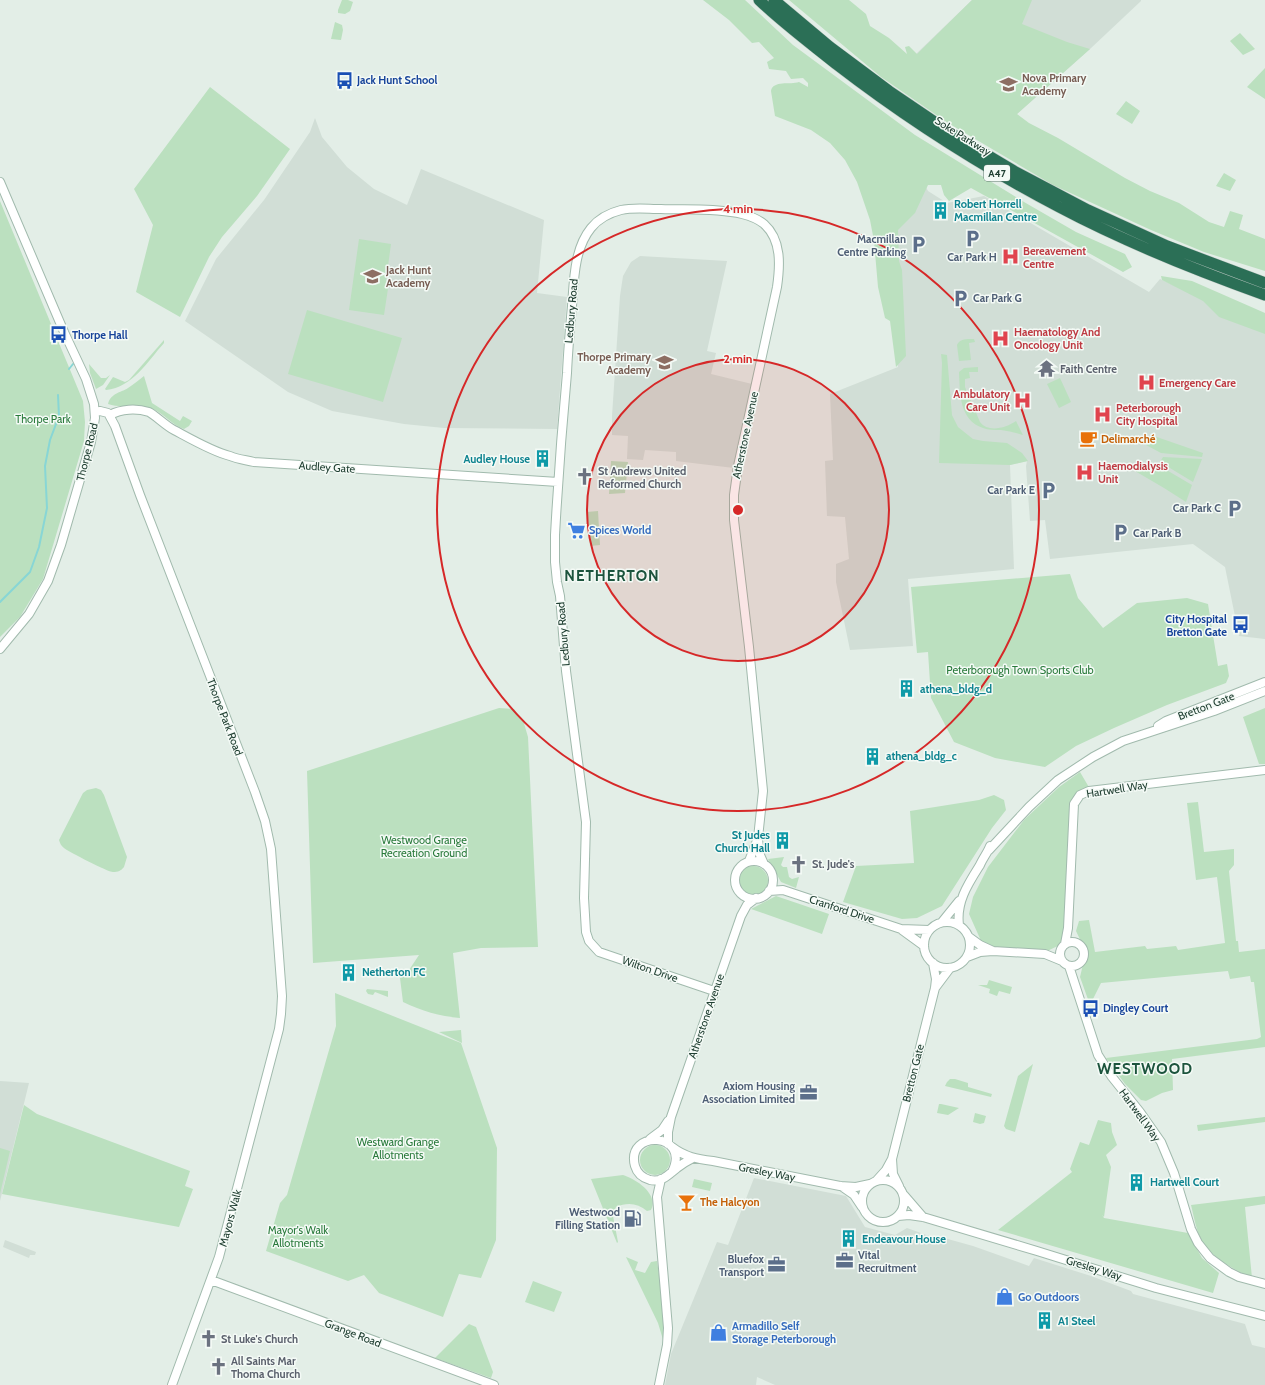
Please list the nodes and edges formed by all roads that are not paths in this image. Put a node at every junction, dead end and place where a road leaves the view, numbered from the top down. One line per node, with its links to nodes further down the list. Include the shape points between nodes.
1 (759, 0): 6 (highway, Soke Parkway / A47, via 866,87 983,164 1108,231)
2 (774, 0): 5 (highway, Soke Parkway / A47, via 888,91 1014,171 1095,214 1167,246)
3 (0, 182): 7 (street, Thorpe Road, via 86,379)
4 (588, 232): 9 (street, Ledbury Road, via 578,255 574,275); 15 (street, Atherstone Avenue, via 602,218 632,208 723,211 743,214 760,221 769,230 778,248 779,272 775,298 734,495 734,520 762,778)
5 (1265, 282)
6 (1265, 296)
7 (95, 412): 8 (street, via 104,411); 10 (street, Thorpe Road, via 91,442 48,581 29,614)
8 (110, 415): 9 (street, Audley Gate, via 124,410 149,412 188,438 228,456 254,462); 45 (street, Thorpe Park Road, via 265,820 271,849 282,996 282,1014)
9 (558, 482): 31 (street, Ledbury Road, via 556,582 560,596 566,671 586,822 584,898)
10 (0, 649)
11 (1265, 682): 13 (street, Bretton Gate, via 1166,721)
12 (1265, 691): 13 (street, Bretton Gate, via 1219,710)
13 (1149, 732): 23 (street, Bretton Gate, via 1123,741 1042,789 1009,820 991,842 989,850 968,882)
14 (1265, 770): 27 (street, Hartwell Way, via 1089,790 1080,795 1074,804)
15 (758, 838): 16 (street, Atherstone Avenue); 17 (street, Atherstone Avenue)
16 (749, 861): 17 (street); 21 (street, via 736,873 735,884)
17 (764, 864): 18 (street)
18 (772, 874): 19 (street); 20 (street)
19 (783, 890): 20 (street, Cranford Drive); 28 (street, Cranford Drive)
20 (769, 891): 22 (street)
21 (740, 894): 22 (street, via 746,898); 24 (street, Atherstone Avenue)
22 (756, 898): 24 (street, Atherstone Avenue, via 747,905)
23 (962, 898): 25 (street, Bretton Gate); 26 (street, Bretton Gate, via 958,913)
24 (741, 916): 44 (street, Atherstone Avenue)
25 (942, 922): 26 (street); 29 (street)
26 (959, 925): 30 (street)
27 (1068, 928): 32 (street); 34 (street, Hartwell Way)
28 (901, 929): 29 (street, Cranford Drive); 33 (street, Cranford Drive)
29 (929, 930): 33 (street)
30 (969, 937): 35 (street); 37 (street)
31 (589, 941): 44 (street, Wilton Drive, via 599,952)
32 (1077, 943): 34 (street, via 1069,942); 38 (street, via 1084,952)
33 (924, 946): 39 (street)
34 (1064, 946): 36 (street); 40 (street, via 1060,954)
35 (993, 951): 36 (street); 37 (street)
36 (1045, 954): 40 (street)
37 (967, 957): 41 (street, via 957,966)
38 (1080, 962): 40 (street, via 1073,966); 42 (street)
39 (933, 963): 41 (street); 43 (street, Bretton Gate)
40 (1066, 964): 42 (street, Hartwell Way)
41 (950, 968): 43 (street, Bretton Gate)
42 (1075, 981): 63 (street, Hartwell Way, via 1101,1060 1161,1142 1198,1243 1210,1258 1229,1272)
43 (935, 988): 50 (street, Bretton Gate)
44 (714, 991): 46 (street, Atherstone Avenue)
45 (276, 1047): 62 (street, Mayors Walk)
46 (671, 1117): 47 (street, Atherstone Avenue, via 662,1130); 48 (street, Atherstone Avenue, via 668,1132)
47 (649, 1140): 48 (street, via 662,1140); 52 (street, via 639,1147 634,1158 637,1170)
48 (670, 1145): 49 (street, Gresley Way, via 680,1154); 51 (street, via 676,1159)
49 (693, 1158): 51 (street); 55 (street, Gresley Way)
50 (892, 1159): 54 (street, Bretton Gate, via 886,1170); 56 (street, Bretton Gate, via 893,1174)
51 (672, 1172): 53 (street)
52 (646, 1178): 53 (street); 58 (street)
53 (662, 1179): 58 (street)
54 (873, 1182): 55 (street, Gresley Way, via 856,1187); 56 (street, via 889,1180); 59 (street, via 863,1195)
55 (840, 1186): 59 (street, Gresley Way, via 854,1195)
56 (900, 1187): 57 (street)
57 (904, 1196): 60 (street, via 902,1210); 61 (street)
58 (657, 1197): 67 (street, via 668,1328)
59 (863, 1207): 60 (street, via 868,1215 878,1222 890,1221)
60 (898, 1216): 61 (street, Gresley Way)
61 (923, 1217): 64 (street, Gresley Way, via 1156,1288)
62 (211, 1280): 65 (street, Mayors Walk); 66 (street, Grange Road)
63 (1265, 1284)
64 (1265, 1316)
65 (172, 1385)
66 (494, 1385)
67 (658, 1385)

